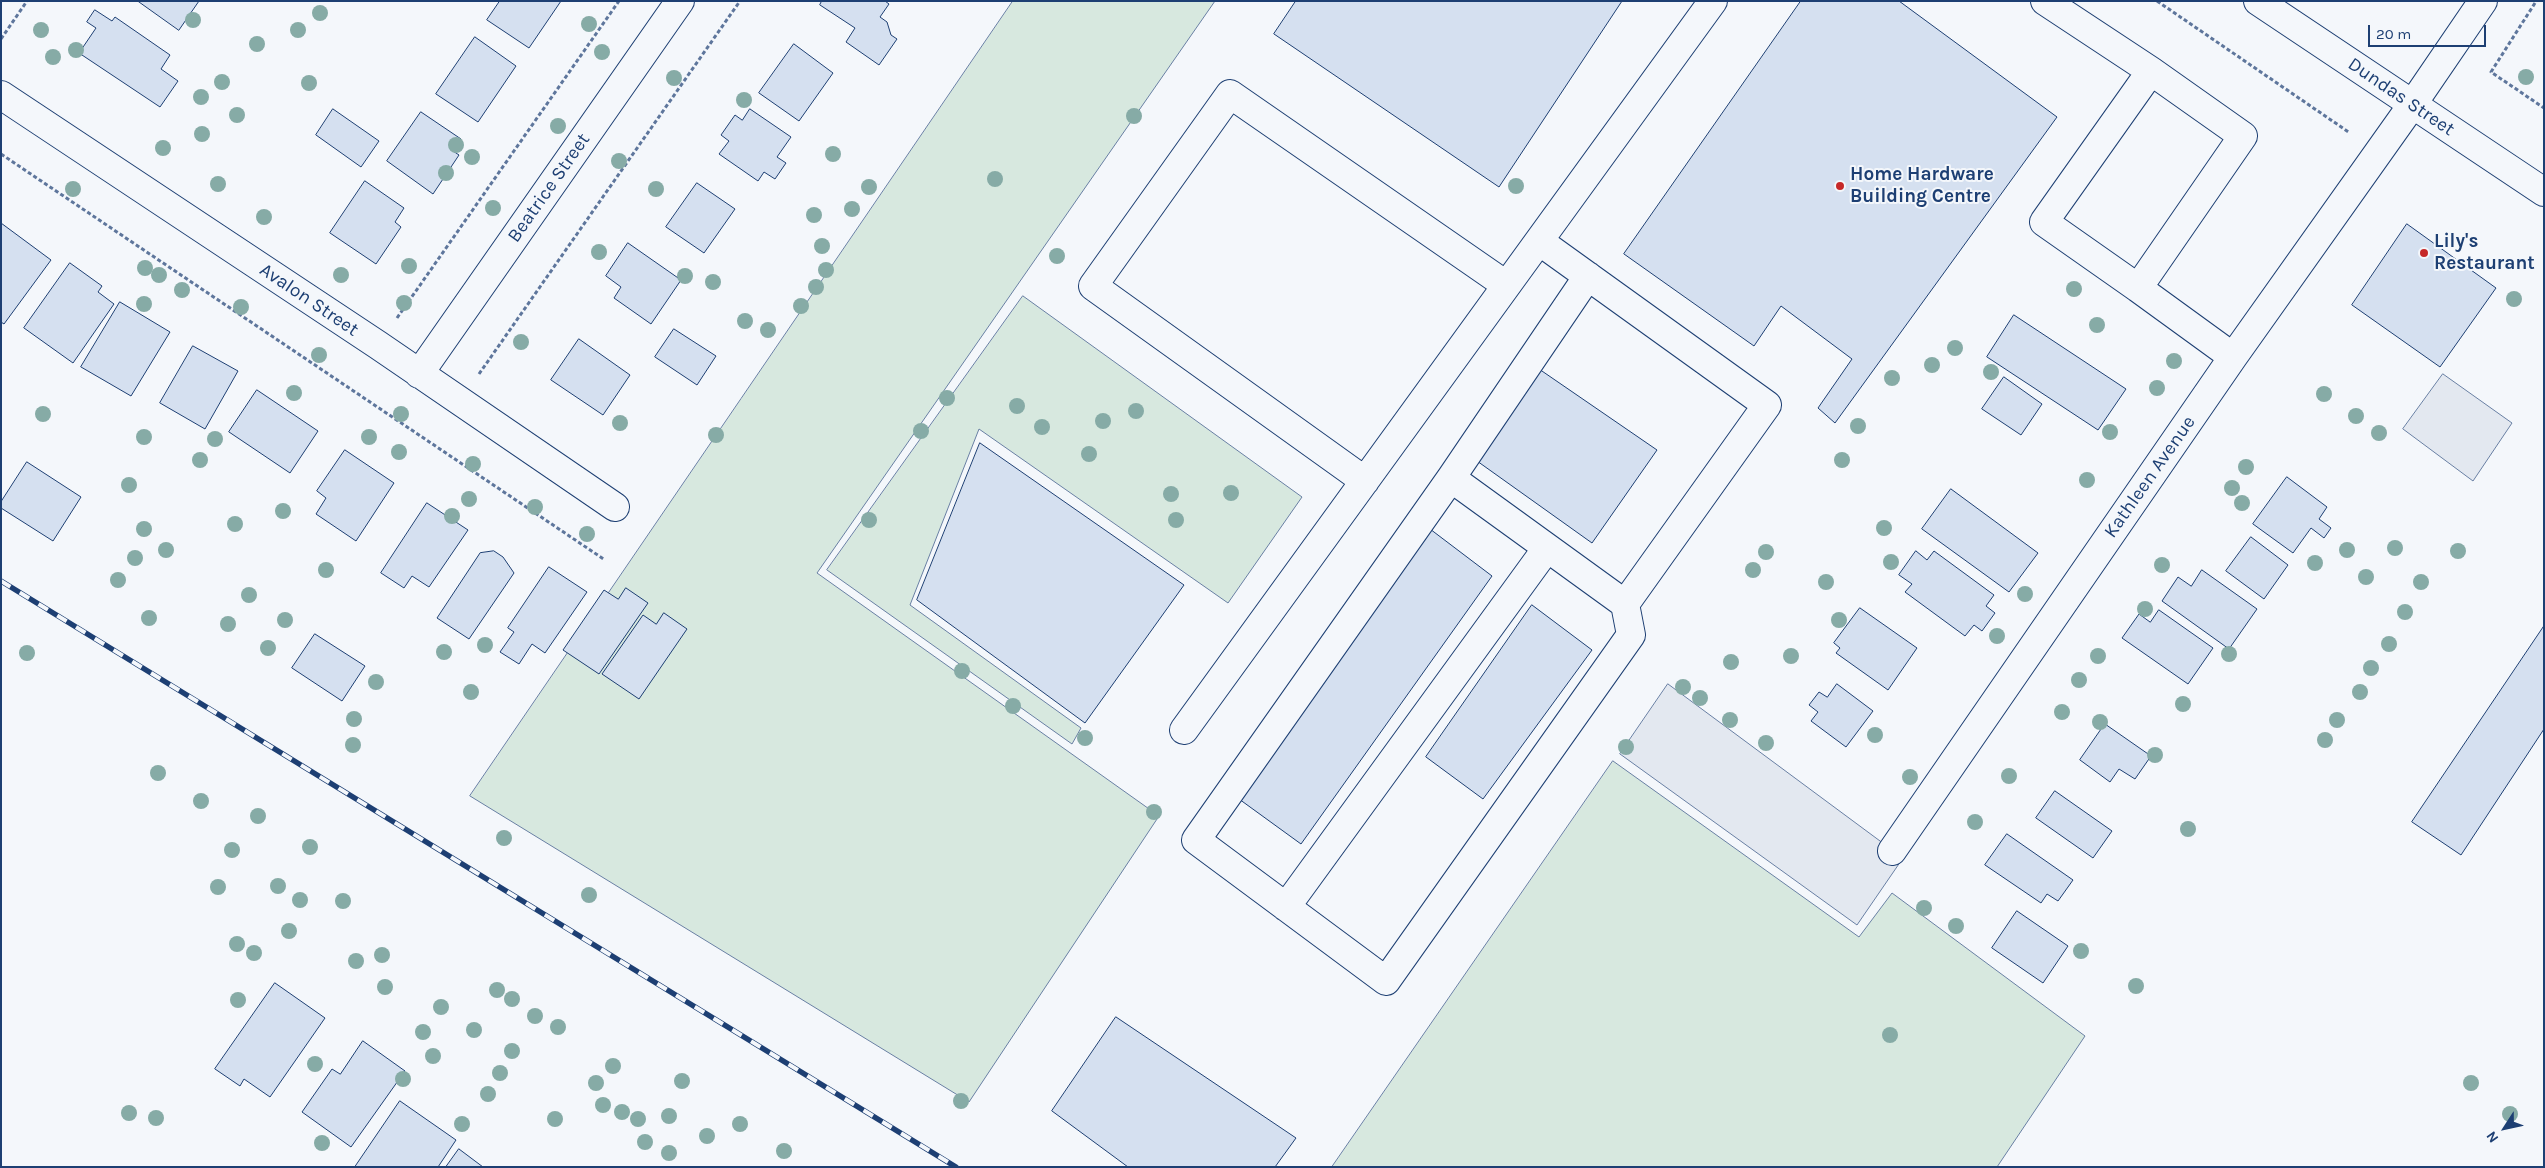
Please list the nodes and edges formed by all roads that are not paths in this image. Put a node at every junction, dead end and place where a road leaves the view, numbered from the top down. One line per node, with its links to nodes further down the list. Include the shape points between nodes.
1 (680, 1): 16 (street, Beatrice Street)
2 (1713, 1): 11 (street)
3 (2045, 1): 6 (street)
4 (2258, 1): 9 (street, Dundas Street)
5 (2483, 1): 9 (street, Kathleen Avenue)
6 (2076, 10): 7 (street)
7 (2152, 71): 14 (street, via 2243,136); 14 (street, via 2044,222)
8 (1, 95): 16 (street, Avalon Street)
9 (2412, 105): 10 (street, Dundas Street); 15 (street, Kathleen Avenue)
10 (2544, 192)
11 (1539, 241): 12 (street); 13 (street)
12 (1588, 276): 17 (street); 21 (street, via 1767,405)
13 (1506, 286): 18 (street); 18 (street, via 1230,94 1224,102 1093,286)
14 (2138, 288): 15 (street)
15 (2233, 357): 23 (street, Kathleen Avenue)
16 (419, 374): 19 (street, Avalon Street)
17 (1451, 478): 20 (street); 24 (street, via 1196,840)
18 (1365, 482): 22 (street)
19 (615, 507)
20 (1547, 548): 21 (street); 24 (street)
21 (1624, 604): 24 (street, via 1631,636 1386,981)
22 (1184, 730)
23 (1892, 851)
24 (1286, 907)

